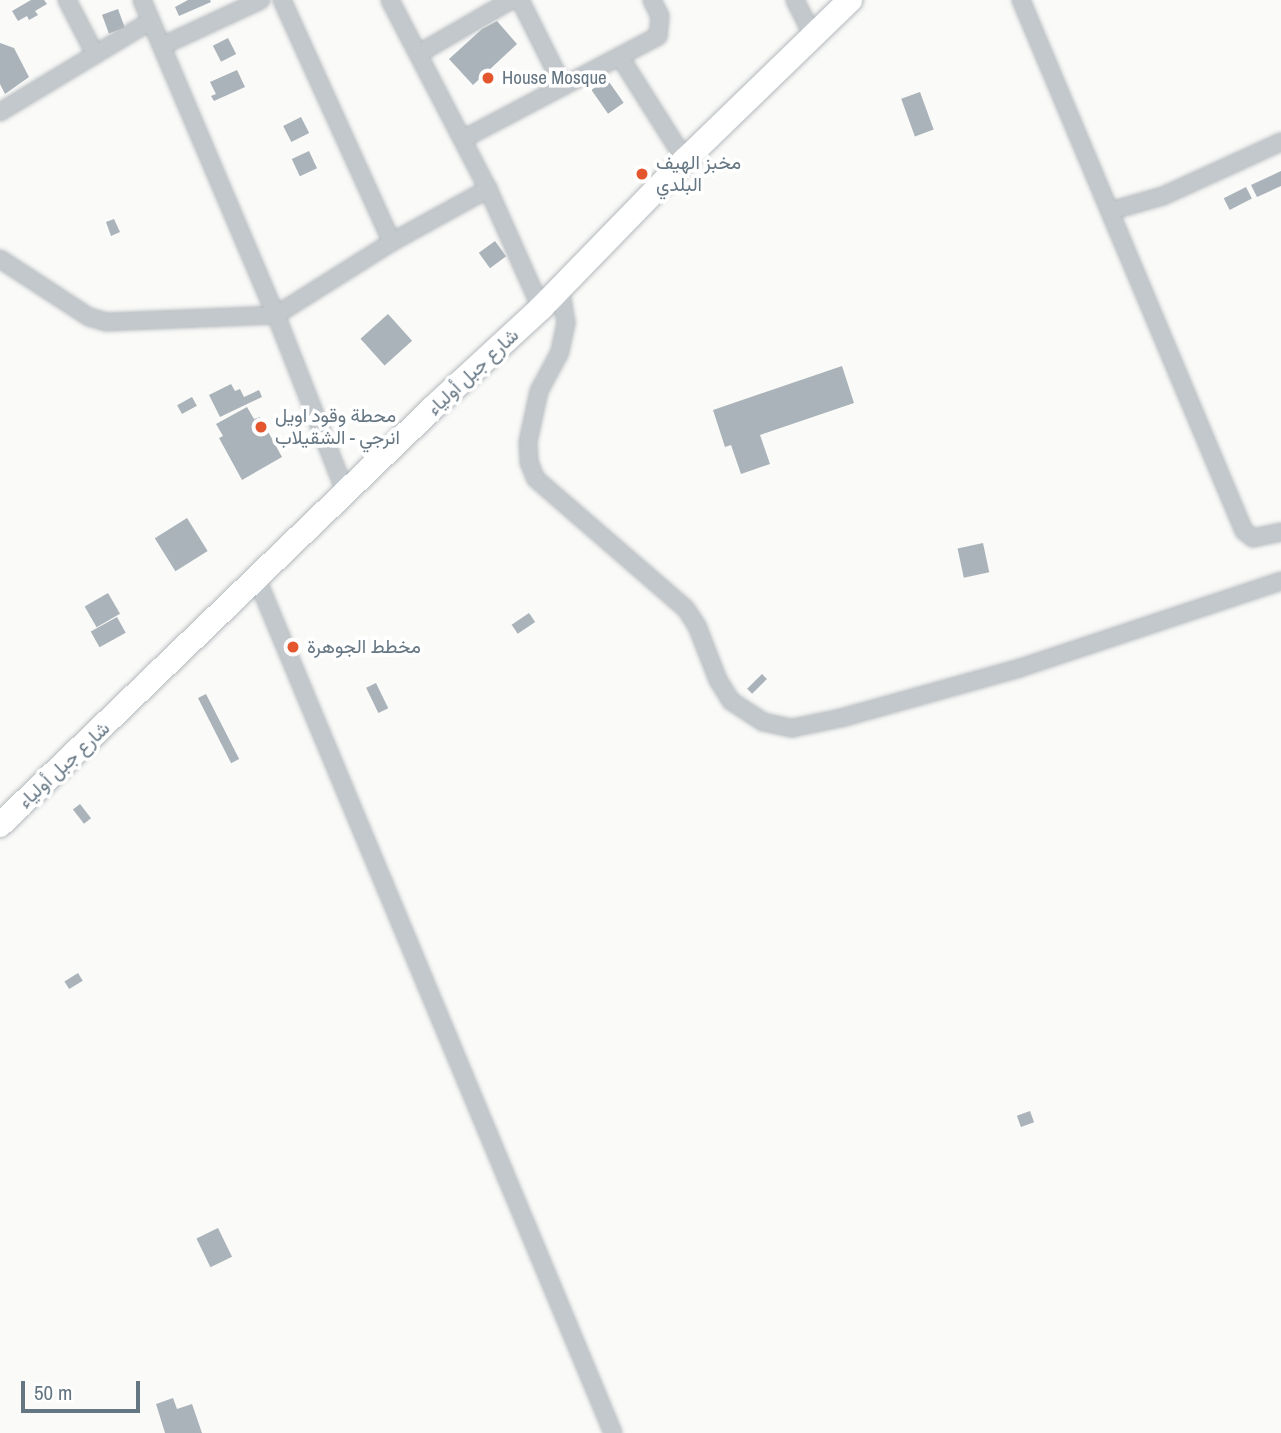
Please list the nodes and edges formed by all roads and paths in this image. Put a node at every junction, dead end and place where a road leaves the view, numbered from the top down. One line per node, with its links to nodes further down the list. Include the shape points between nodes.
1 (67, 0): 15 (street)
2 (142, 0): 12 (street)
3 (261, 0): 14 (street)
4 (282, 0): 25 (street)
5 (390, 0): 16 (street)
6 (511, 0): 16 (street)
7 (520, 0): 18 (street)
8 (652, 0): 17 (street, via 660,16 658,37)
9 (795, 0): 13 (street)
10 (849, 0): 13 (highway, شارع جبل أولياء)
11 (1021, 0): 24 (street)
12 (151, 21): 14 (street); 15 (street)
13 (813, 36): 22 (highway, شارع جبل أولياء)
14 (162, 46): 29 (street)
15 (95, 54): 19 (street)
16 (418, 54): 20 (street)
17 (620, 57): 18 (street); 22 (street)
18 (563, 86): 20 (street)
19 (0, 112)
20 (463, 139): 23 (street)
21 (1281, 142): 24 (street, via 1163,196)
22 (685, 160): 27 (highway, شارع جبل أولياء)
23 (488, 189): 25 (street); 28 (street)
24 (1110, 211): 31 (street, via 1244,531 1253,538)
25 (392, 242): 29 (street)
26 (0, 259): 29 (street, via 89,317 107,322)
27 (560, 288): 28 (highway, شارع جبل أولياء); 33 (street, via 566,323 560,352 539,391 528,442 536,479 686,609 731,701 763,722 792,728 841,718 1020,668)
28 (541, 308): 30 (highway, شارع جبل أولياء)
29 (276, 315): 30 (street)
30 (346, 494): 32 (highway, شارع جبل أولياء)
31 (1281, 532)
32 (257, 579): 34 (highway, شارع جبل أولياء); 35 (street)
33 (1281, 581)
34 (0, 825)
35 (613, 1433)

